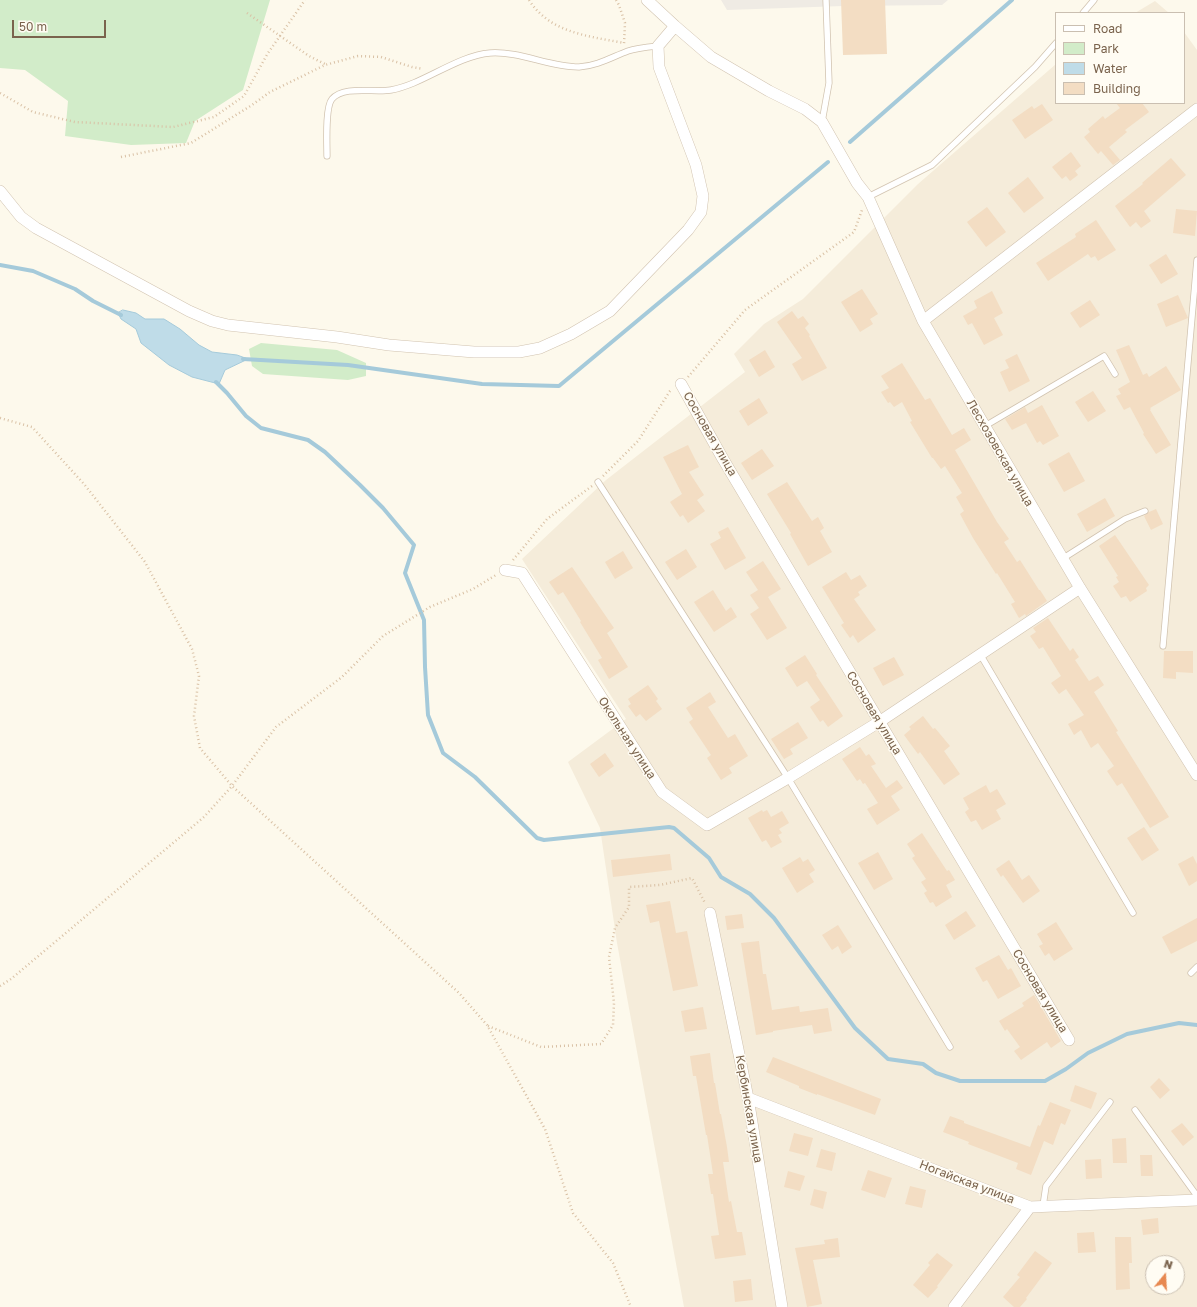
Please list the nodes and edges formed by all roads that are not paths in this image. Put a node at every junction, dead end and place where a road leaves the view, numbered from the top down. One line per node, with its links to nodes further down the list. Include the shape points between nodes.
1 (647, 0): 5 (street)
2 (826, 0): 9 (lane, via 829,83)
3 (1094, 0): 4 (lane)
4 (1084, 12)
5 (674, 26): 7 (street); 9 (street, via 711,57 806,109)
6 (1055, 44): 12 (lane, via 1035,67 932,165)
7 (658, 46): 10 (lane, via 629,51 601,63 580,67 488,53 470,58 409,86 390,91 340,93 332,100 328,109); 11 (street, via 659,67 696,165 703,196 701,212 688,230 610,311 571,334 540,348 519,352 474,352 389,345 212,321 36,228 21,217)
8 (1197, 109): 14 (street)
9 (822, 122): 12 (street, Лесхозовская улица, via 857,183)
10 (327, 156)
11 (0, 191)
12 (868, 197): 14 (street, Лесхозовская улица)
13 (1197, 260): 23 (lane)
14 (923, 321): 17 (street, Лесхозовская улица)
15 (1115, 374): 17 (lane, via 1104,356)
16 (681, 384): 25 (street, Сосновая улица)
17 (985, 426): 20 (street, Лесхозовская улица)
18 (598, 482): 27 (lane)
19 (1145, 511): 20 (lane, via 1126,519)
20 (1062, 559): 22 (street, Лесхозовская улица)
21 (505, 570): 27 (street, Окольная улица, via 522,573 662,792 707,825)
22 (1080, 588): 24 (street); 26 (street, Лесхозовская улица)
23 (1163, 646)
24 (980, 654): 25 (street); 29 (lane)
25 (879, 722): 27 (street); 32 (street, Сосновая улица)
26 (1197, 774)
27 (788, 778): 33 (lane)
28 (710, 913): 34 (street, Кербинская улица)
29 (1133, 913)
30 (1197, 967): 31 (lane)
31 (1191, 973)
32 (1069, 1040)
33 (950, 1047)
34 (748, 1098): 40 (street, Ногайская улица); 42 (street, Кербинская улица)
35 (1110, 1102): 39 (lane, via 1046,1186)
36 (1135, 1110): 37 (lane)
37 (1197, 1196)
38 (1197, 1200): 39 (street, Ногайская улица)
39 (1043, 1206): 40 (street, Ногайская улица)
40 (1030, 1207): 41 (street)
41 (963, 1295): 43 (street); 44 (street)
42 (782, 1307)
43 (954, 1307)
44 (965, 1307)

